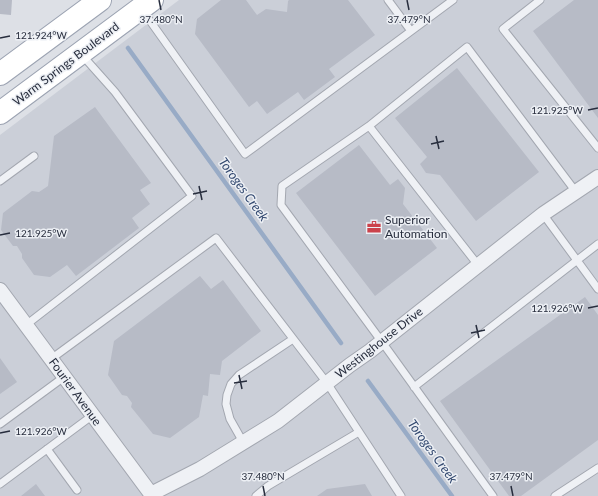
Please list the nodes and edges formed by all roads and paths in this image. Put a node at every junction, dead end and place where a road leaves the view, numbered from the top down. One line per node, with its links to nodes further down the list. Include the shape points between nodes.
1 (100, 0): 8 (main road)
2 (388, 0): 6 (lane)
3 (453, 0): 6 (lane)
4 (540, 0): 11 (lane, via 503,29)
5 (146, 4): 6 (lane, via 245,154); 7 (main road, Warm Springs Boulevard)
6 (411, 31)
7 (80, 53): 9 (main road, Warm Springs Boulevard); 22 (lane, via 115,92 192,196)
8 (0, 74)
9 (0, 113)
10 (369, 126): 15 (lane, via 467,47); 19 (lane); 24 (lane, via 282,186 282,205)
11 (598, 148)
12 (34, 156): 14 (lane)
13 (598, 177): 15 (street, Westinghouse Drive)
14 (0, 181)
15 (576, 192): 16 (street, Westinghouse Drive)
16 (543, 214): 18 (lane); 19 (street, Westinghouse Drive)
17 (598, 244): 18 (lane)
18 (577, 260): 20 (lane); 28 (lane)
19 (478, 266): 24 (street, Westinghouse Drive)
20 (598, 289)
21 (0, 290): 22 (street, Fourier Avenue)
22 (26, 325): 25 (street, Fourier Avenue)
23 (293, 339): 25 (lane, via 216,238); 27 (lane); 32 (lane, via 239,375 230,384 226,404 230,419)
24 (382, 342): 27 (street, Westinghouse Drive); 28 (lane)
25 (51, 359): 26 (street, Fourier Avenue)
26 (64, 377): 29 (street, Fourier Avenue); 30 (lane)
27 (327, 383): 31 (lane); 32 (street, Westinghouse Drive, via 278,421)
28 (414, 387): 40 (lane)
29 (92, 415): 33 (lane); 37 (street, Fourier Avenue)
30 (0, 424)
31 (359, 432): 38 (lane, via 268,486); 39 (lane)
32 (243, 442): 37 (street, Westinghouse Drive, via 200,469)
33 (47, 450): 35 (lane); 36 (lane)
34 (598, 468): 41 (lane)
35 (0, 484)
36 (77, 490)
37 (150, 495)
38 (256, 496)
39 (402, 496)
40 (493, 496)
41 (555, 496)

